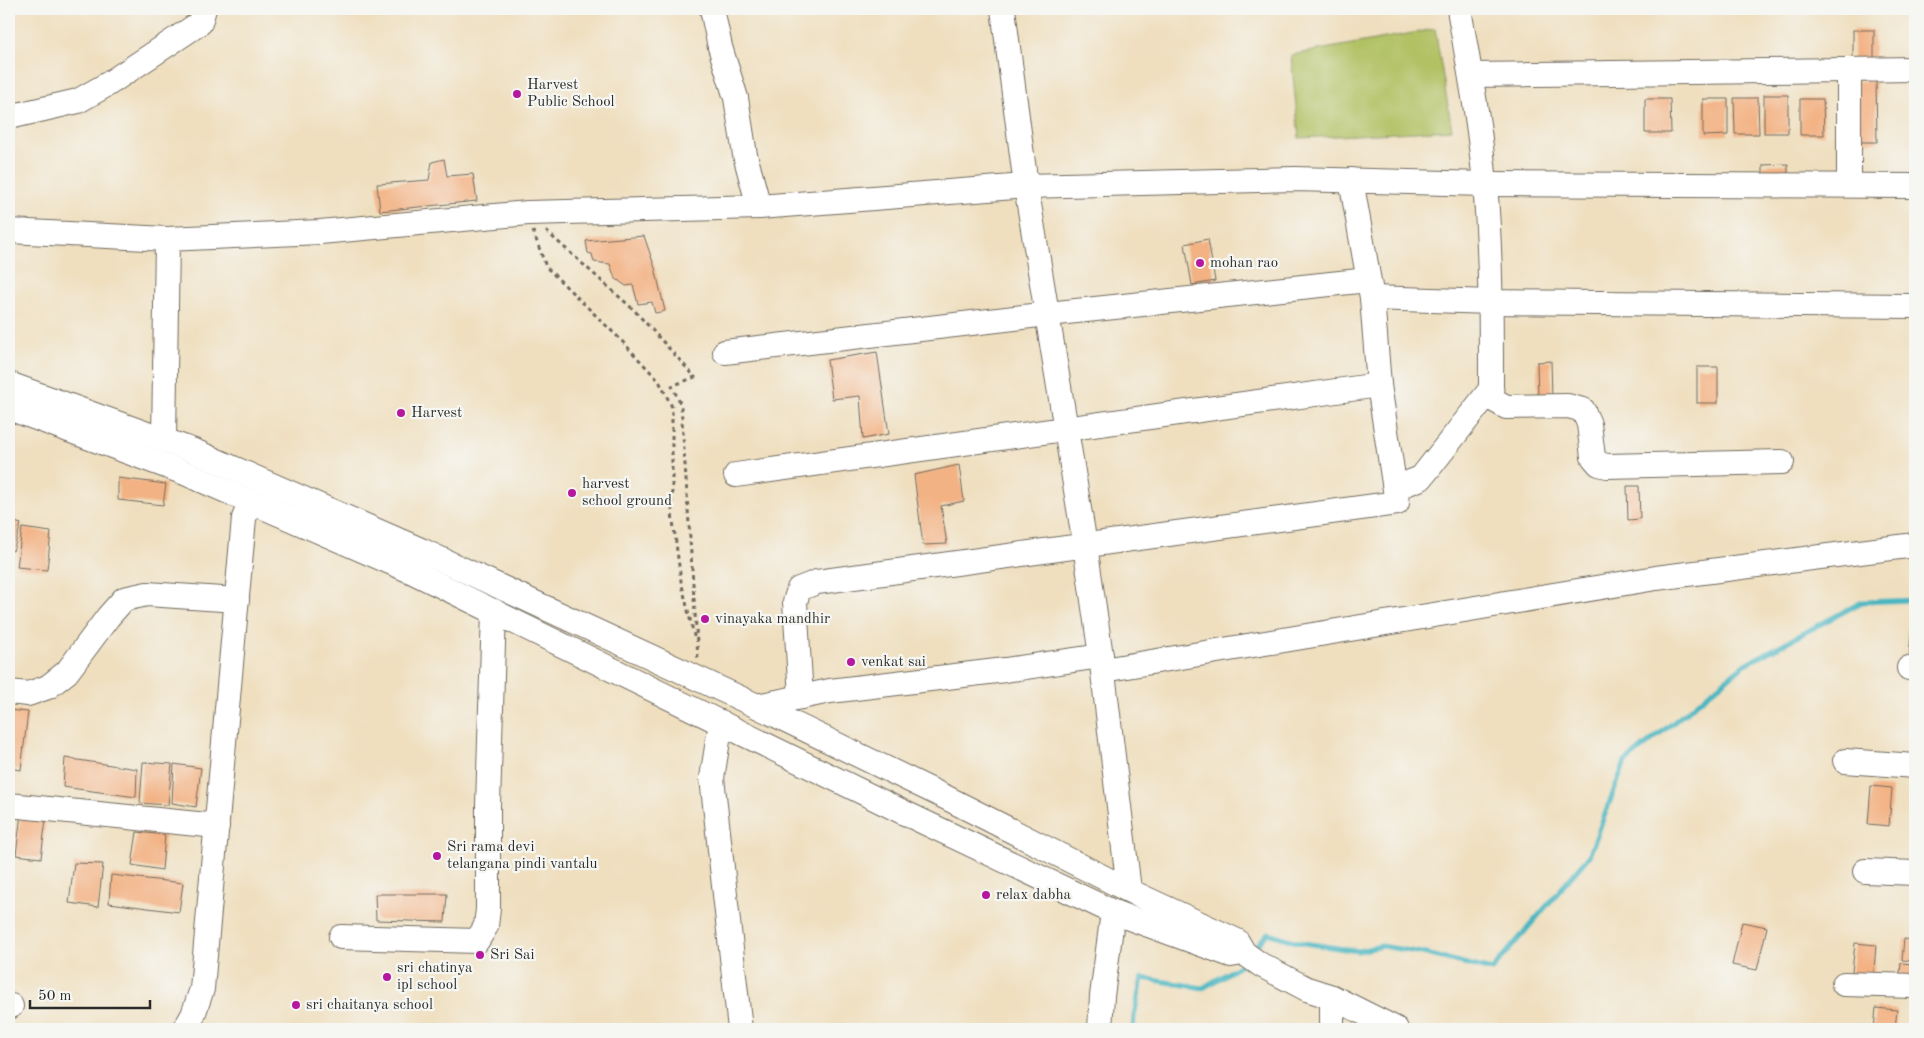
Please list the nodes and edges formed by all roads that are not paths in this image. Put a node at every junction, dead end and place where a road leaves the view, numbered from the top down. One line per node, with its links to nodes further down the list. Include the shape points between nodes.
1 (712, 9): 14 (street, via 736,98 745,155)
2 (1003, 9): 12 (street)
3 (1459, 9): 7 (street)
4 (202, 16): 8 (street, via 108,84 78,101)
5 (1915, 69): 6 (street)
6 (1849, 70): 7 (street); 11 (street)
7 (1471, 75): 10 (street)
8 (9, 117)
9 (1351, 180): 10 (street); 12 (street); 17 (street)
10 (1485, 184): 11 (street); 18 (street)
11 (1849, 185): 13 (street)
12 (1026, 186): 14 (street); 20 (street)
13 (1915, 186)
14 (759, 207): 16 (street, via 528,213 320,232)
15 (9, 231): 16 (street)
16 (167, 239): 27 (street)
17 (1370, 289): 18 (street); 20 (street); 23 (street)
18 (1491, 302): 19 (street); 24 (street)
19 (1915, 306)
20 (1048, 314): 21 (street); 26 (street)
21 (725, 352)
22 (9, 384): 27 (street)
23 (1379, 385): 26 (street); 30 (street)
24 (1492, 389): 28 (street, via 1494,400 1506,407 1568,406 1583,410 1589,424 1593,457 1599,464); 30 (street, via 1421,478)
25 (9, 408): 31 (street, via 185,473)
26 (1065, 429): 29 (street); 33 (street)
27 (164, 440): 39 (street, via 423,551)
28 (1782, 462)
29 (736, 474)
30 (1395, 488): 33 (street, via 1397,503)
31 (251, 502): 34 (street, via 244,518); 35 (street, via 413,572)
32 (1915, 545): 36 (street, via 1656,578)
33 (1085, 546): 36 (street); 38 (street, via 817,582 799,590 795,602)
34 (237, 600): 37 (street, via 147,594 124,599 67,672 48,687 28,694); 44 (street)
35 (494, 612): 40 (street); 49 (street, via 486,926 477,941)
36 (1102, 663): 38 (street, via 1006,670); 47 (street)
37 (9, 692)
38 (801, 697): 39 (street)
39 (757, 706): 47 (street)
40 (721, 722): 48 (street); 55 (street, via 712,778)
41 (1846, 761): 42 (street)
42 (1915, 766)
43 (9, 805): 44 (street)
44 (217, 826): 54 (street, via 202,989)
45 (1865, 871): 46 (street)
46 (1915, 873)
47 (1129, 890): 50 (street, via 1237,941)
48 (1113, 912): 50 (street, via 1231,955); 56 (street)
49 (341, 937)
50 (1244, 954): 53 (street, via 1307,989)
51 (1844, 984): 52 (street)
52 (1915, 986)
53 (1332, 996): 57 (street); 58 (street)
54 (185, 1029)
55 (740, 1029)
56 (1100, 1029)
57 (1332, 1029)
58 (1396, 1029)

